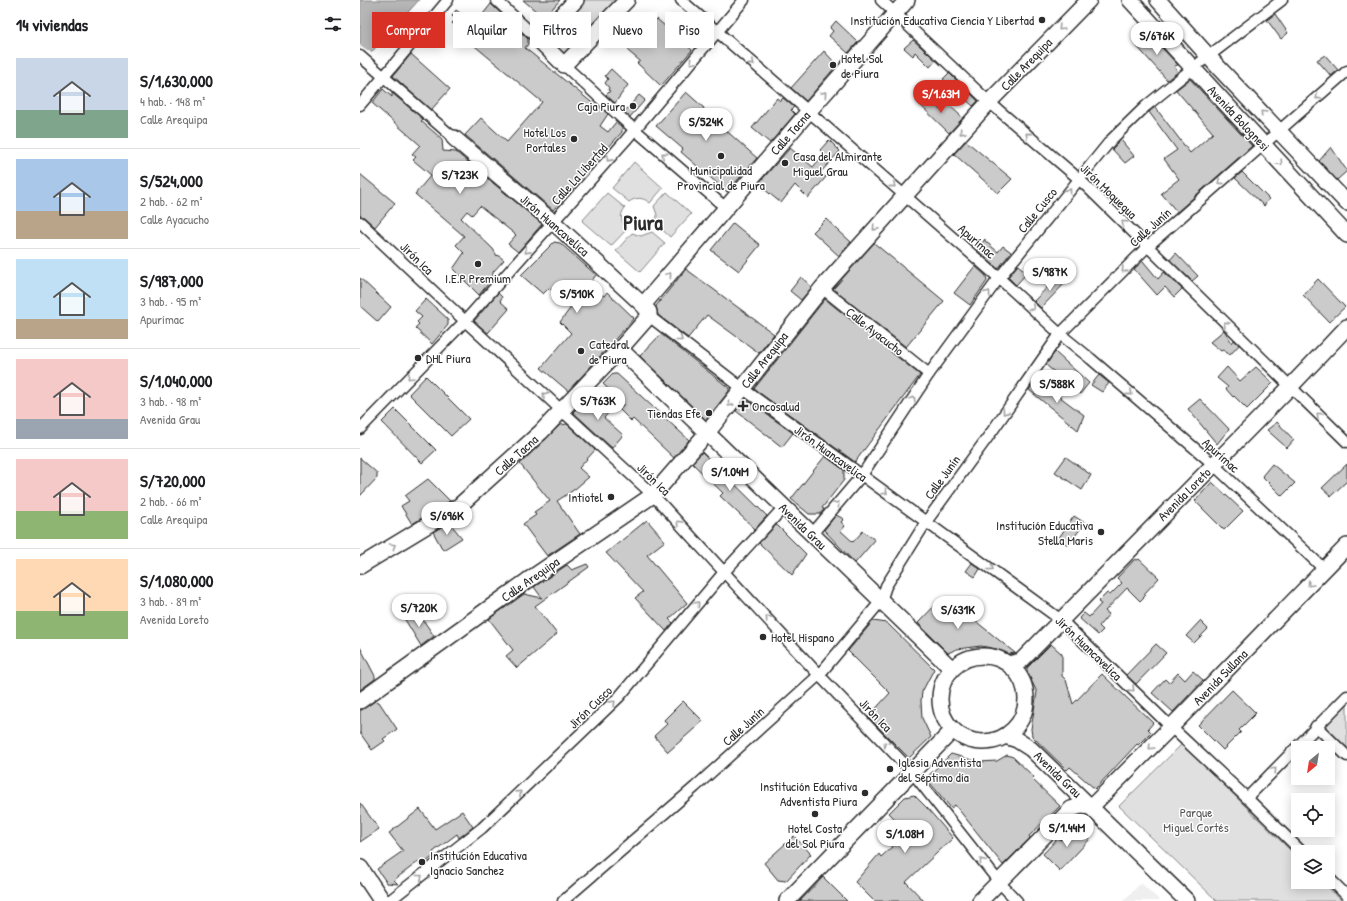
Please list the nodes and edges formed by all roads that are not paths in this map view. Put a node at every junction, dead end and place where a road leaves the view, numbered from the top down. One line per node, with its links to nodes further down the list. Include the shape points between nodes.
1 (448, 0): 23 (street)
2 (496, 0): 15 (street)
3 (576, 0): 13 (street)
4 (628, 0): 20 (street)
5 (681, 0): 16 (street, Apurímac)
6 (744, 0): 16 (street, Calle La Libertad)
7 (881, 0): 14 (street, Jirón Moquegua)
8 (907, 0): 14 (street, Calle Tacna)
9 (1089, 0): 24 (street, Calle Arequipa, one-way to 24)
10 (1130, 0): 21 (street, Avenida Bolognesi)
11 (1158, 0): 18 (street, Avenida Bolognesi)
12 (1282, 0): 18 (street, Calle Cusco)
13 (565, 12)
14 (896, 13): 24 (street, Jirón Moquegua); 26 (street, Calle Tacna, one-way to 14)
15 (530, 32)
16 (716, 32): 26 (street, Apurímac, one-way to 26); 27 (street, Calle La Libertad, one-way to 27)
17 (547, 48): 20 (street)
18 (1208, 56): 21 (street, Calle Cusco); 28 (street, Avenida Bolognesi, one-way to 18)
19 (362, 57): 23 (street, Jirón Huancavelica)
20 (564, 65): 27 (street)
21 (1193, 68): 30 (street, Avenida Bolognesi); 31 (street, Calle Cusco, via 1146,106 1111,140)
22 (1347, 71): 28 (street, Calle Junín, one-way to 28)
23 (384, 77): 25 (street); 29 (street, Jirón Huancavelica)
24 (989, 102): 31 (street, Jirón Moquegua, one-way to 24); 32 (street, Calle Arequipa, one-way to 32)
25 (360, 105)
26 (809, 111): 32 (street, Apurímac, one-way to 32); 34 (street, Calle Tacna)
27 (635, 130): 34 (street, one-way to 27); 36 (street, Calle La Libertad, one-way to 36)
28 (1279, 131): 30 (street, Calle Junín); 33 (street, Avenida Bolognesi)
29 (454, 138): 36 (street, Jirón Huancavelica)
30 (1263, 144): 37 (street, Avenida Bolognesi, one-way to 37); 38 (street, Calle Junín, one-way to 38)
31 (1079, 179): 38 (street, Jirón Moquegua, one-way to 31); 39 (street, Calle Cusco, one-way to 31)
32 (904, 195): 39 (street, Apurímac); 40 (street, Calle Arequipa, one-way to 40)
33 (1347, 203)
34 (726, 208): 41 (street, Calle Tacna, one-way to 34)
35 (360, 222): 42 (street, Jirón Ica)
36 (553, 222): 41 (street, Jirón Huancavelica); 42 (street, Calle La Libertad, one-way to 42)
37 (1347, 235)
38 (1148, 246): 44 (street, Calle Junín, one-way to 44); 47 (street, Jirón Moquegua, one-way to 38)
39 (999, 278): 44 (street, Apurímac, one-way to 44); 46 (street, Calle Cusco, one-way to 39)
40 (822, 288): 46 (street, Calle Ayacucho); 48 (street, Calle Arequipa)
41 (646, 310): 45 (street, Calle Tacna); 48 (street, Jirón Huancavelica, one-way to 48)
42 (465, 322): 49 (street, Jirón Ica, one-way to 42); 50 (street, Calle La Libertad, one-way to 50)
43 (1347, 327): 47 (street, Avenida Loreto)
44 (1060, 334): 53 (street, Apurímac, one-way to 53); 57 (street, Calle Junín, one-way to 57)
45 (620, 350): 49 (street, Calle Tacna); 51 (street, Avenida Grau)
46 (929, 374): 54 (street, Calle Cusco, one-way to 46)
47 (1290, 387): 52 (street, Jirón Moquegua, one-way to 47); 53 (street, Avenida Loreto)
48 (742, 388): 51 (street, Calle Arequipa, one-way to 51); 54 (street, Jirón Huancavelica)
49 (561, 411): 55 (street, Jirón Ica); 60 (street, Calle Tacna, one-way to 49, via 459,506)
50 (360, 429)
51 (707, 433): 55 (street, Calle Arequipa); 56 (street, Avenida Grau)
52 (1347, 442)
53 (1213, 464): 61 (street, Apurímac); 64 (street, Avenida Loreto)
54 (862, 475): 57 (street, Jirón Huancavelica, one-way to 57); 58 (street, Calle Cusco, one-way to 54)
55 (653, 495): 62 (street, Jirón Ica, one-way to 55); 69 (street, Calle Arequipa, via 527,581)
56 (784, 507): 58 (street, Avenida Grau); 62 (street, Jirón Cusco)
57 (926, 522): 63 (street, Calle Junín, via 886,586); 64 (street, Jirón Huancavelica, one-way to 64)
58 (812, 534): 63 (street, Avenida Grau)
59 (1347, 546): 61 (street, Avenida Sullana)
60 (360, 566)
61 (1324, 569): 72 (street, Avenida Sullana, one-way to 72)
62 (725, 571): 67 (street, Jirón Ica, one-way to 62); 86 (street, Jirón Cusco, one-way to 62, via 482,828 619,697)
63 (881, 601): 66 (street, Avenida Grau); 67 (street, Calle Junín)
64 (1061, 620): 65 (street, Avenida Loreto); 72 (street, Jirón Huancavelica, one-way to 72)
65 (1014, 662): 66 (street, via 985,656 973,657); 70 (street, via 1026,694 1024,714)
66 (952, 669): 73 (street, via 944,680 940,706)
67 (820, 675): 77 (street, Jirón Ica, one-way to 67); 87 (street, Calle Junín, via 695,788)
68 (1347, 696): 71 (street)
69 (360, 701)
70 (1019, 722): 74 (street); 75 (street, Avenida Grau)
71 (1316, 726): 76 (street); 78 (street, one-way to 71)
72 (1171, 727): 78 (street, Jirón Huancavelica); 79 (street, Avenida Sullana, one-way to 79)
73 (953, 730): 74 (street, via 972,741 984,742); 77 (street)
74 (1005, 736): 75 (street, Avenida Grau)
75 (1031, 749): 79 (street, Avenida Grau)
76 (1347, 756)
77 (912, 772): 82 (street, Jirón Ica, one-way to 77); 88 (street)
78 (1247, 798): 80 (street, Jirón Huancavelica)
79 (1091, 806): 82 (street, via 1071,809); 91 (street, Avenida Grau)
80 (1295, 845)
81 (360, 868): 85 (main road)
82 (999, 882): 89 (street); 90 (street, Jirón Ica)
83 (1335, 884): 84 (street)
84 (1347, 896)
85 (382, 901)
86 (389, 901)
87 (563, 901)
88 (787, 901)
89 (980, 901)
90 (1017, 901)
91 (1187, 901)

